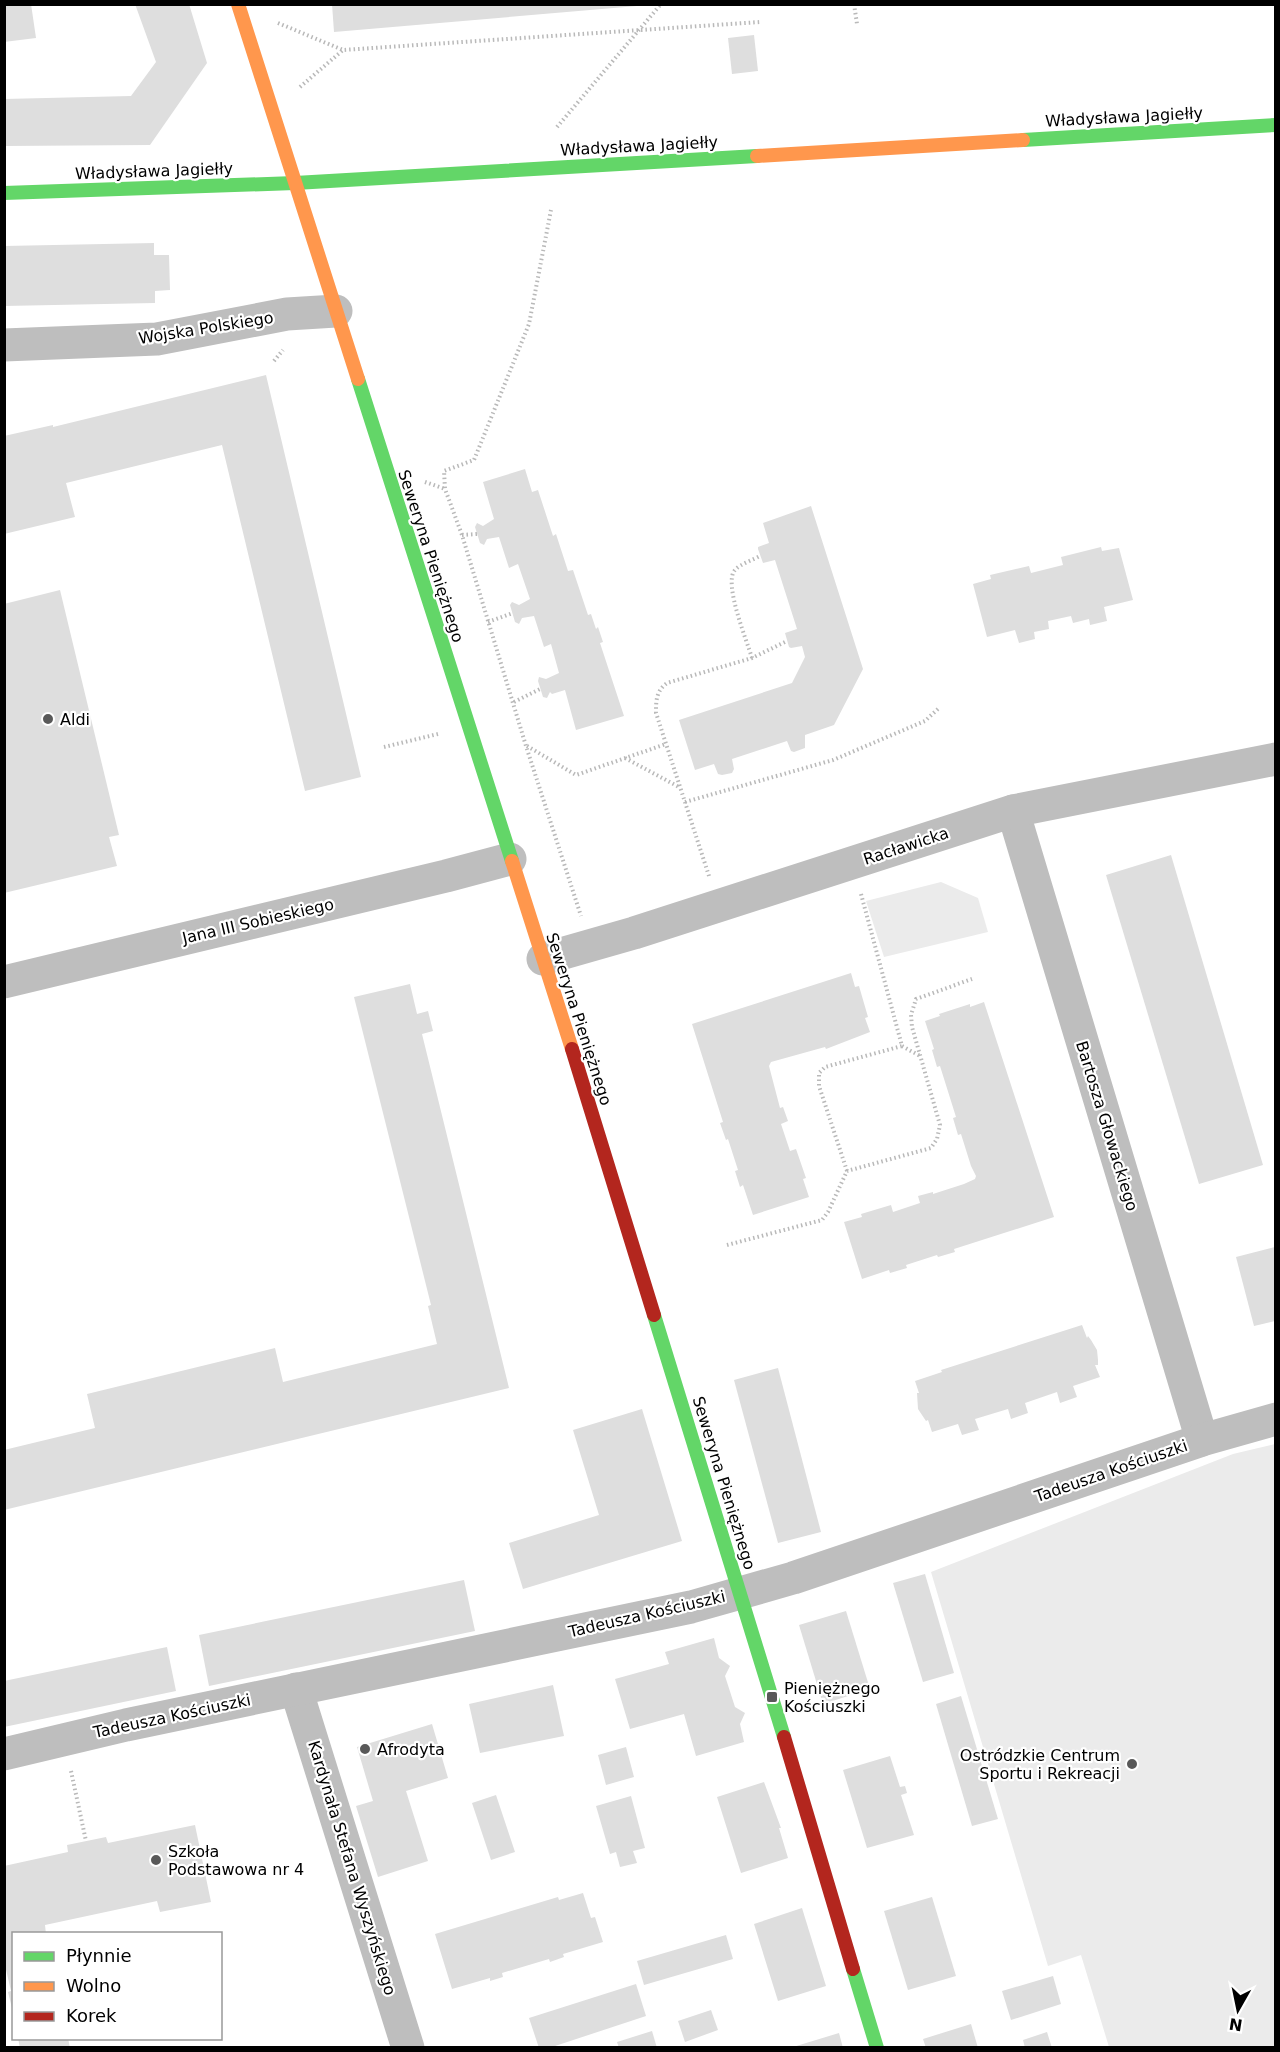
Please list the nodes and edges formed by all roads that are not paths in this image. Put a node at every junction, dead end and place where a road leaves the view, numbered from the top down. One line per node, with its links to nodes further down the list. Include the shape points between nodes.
1 (238, 4): 3 (street, Seweryna Pieniężnego)
2 (1275, 125): 3 (street, Władysława Jagiełły)
3 (296, 183): 4 (street, Władysława Jagiełły); 5 (street, Seweryna Pieniężnego)
4 (4, 193)
5 (336, 311): 6 (street, Wojska Polskiego, via 287,315 157,339); 9 (street, Seweryna Pieniężnego)
6 (4, 345)
7 (1275, 759): 8 (street, Racławicka)
8 (1013, 811): 10 (street, Racławicka); 13 (street, Bartosza Głowackiego)
9 (510, 859): 10 (street, Seweryna Pieniężnego); 11 (street, Jana III Sobieskiego)
10 (543, 959): 14 (street, Seweryna Pieniężnego)
11 (4, 981)
12 (1275, 1419): 13 (street, Tadeusza Kościuszki)
13 (1202, 1440): 14 (street, Tadeusza Kościuszki, via 793,1578)
14 (740, 1592): 15 (street, Tadeusza Kościuszki, via 691,1607); 18 (street, Seweryna Pieniężnego)
15 (296, 1689): 16 (street, Tadeusza Kościuszki); 17 (street, Kardynała Stefana Wyszyńskiego)
16 (4, 1754)
17 (408, 2048)
18 (877, 2048)

